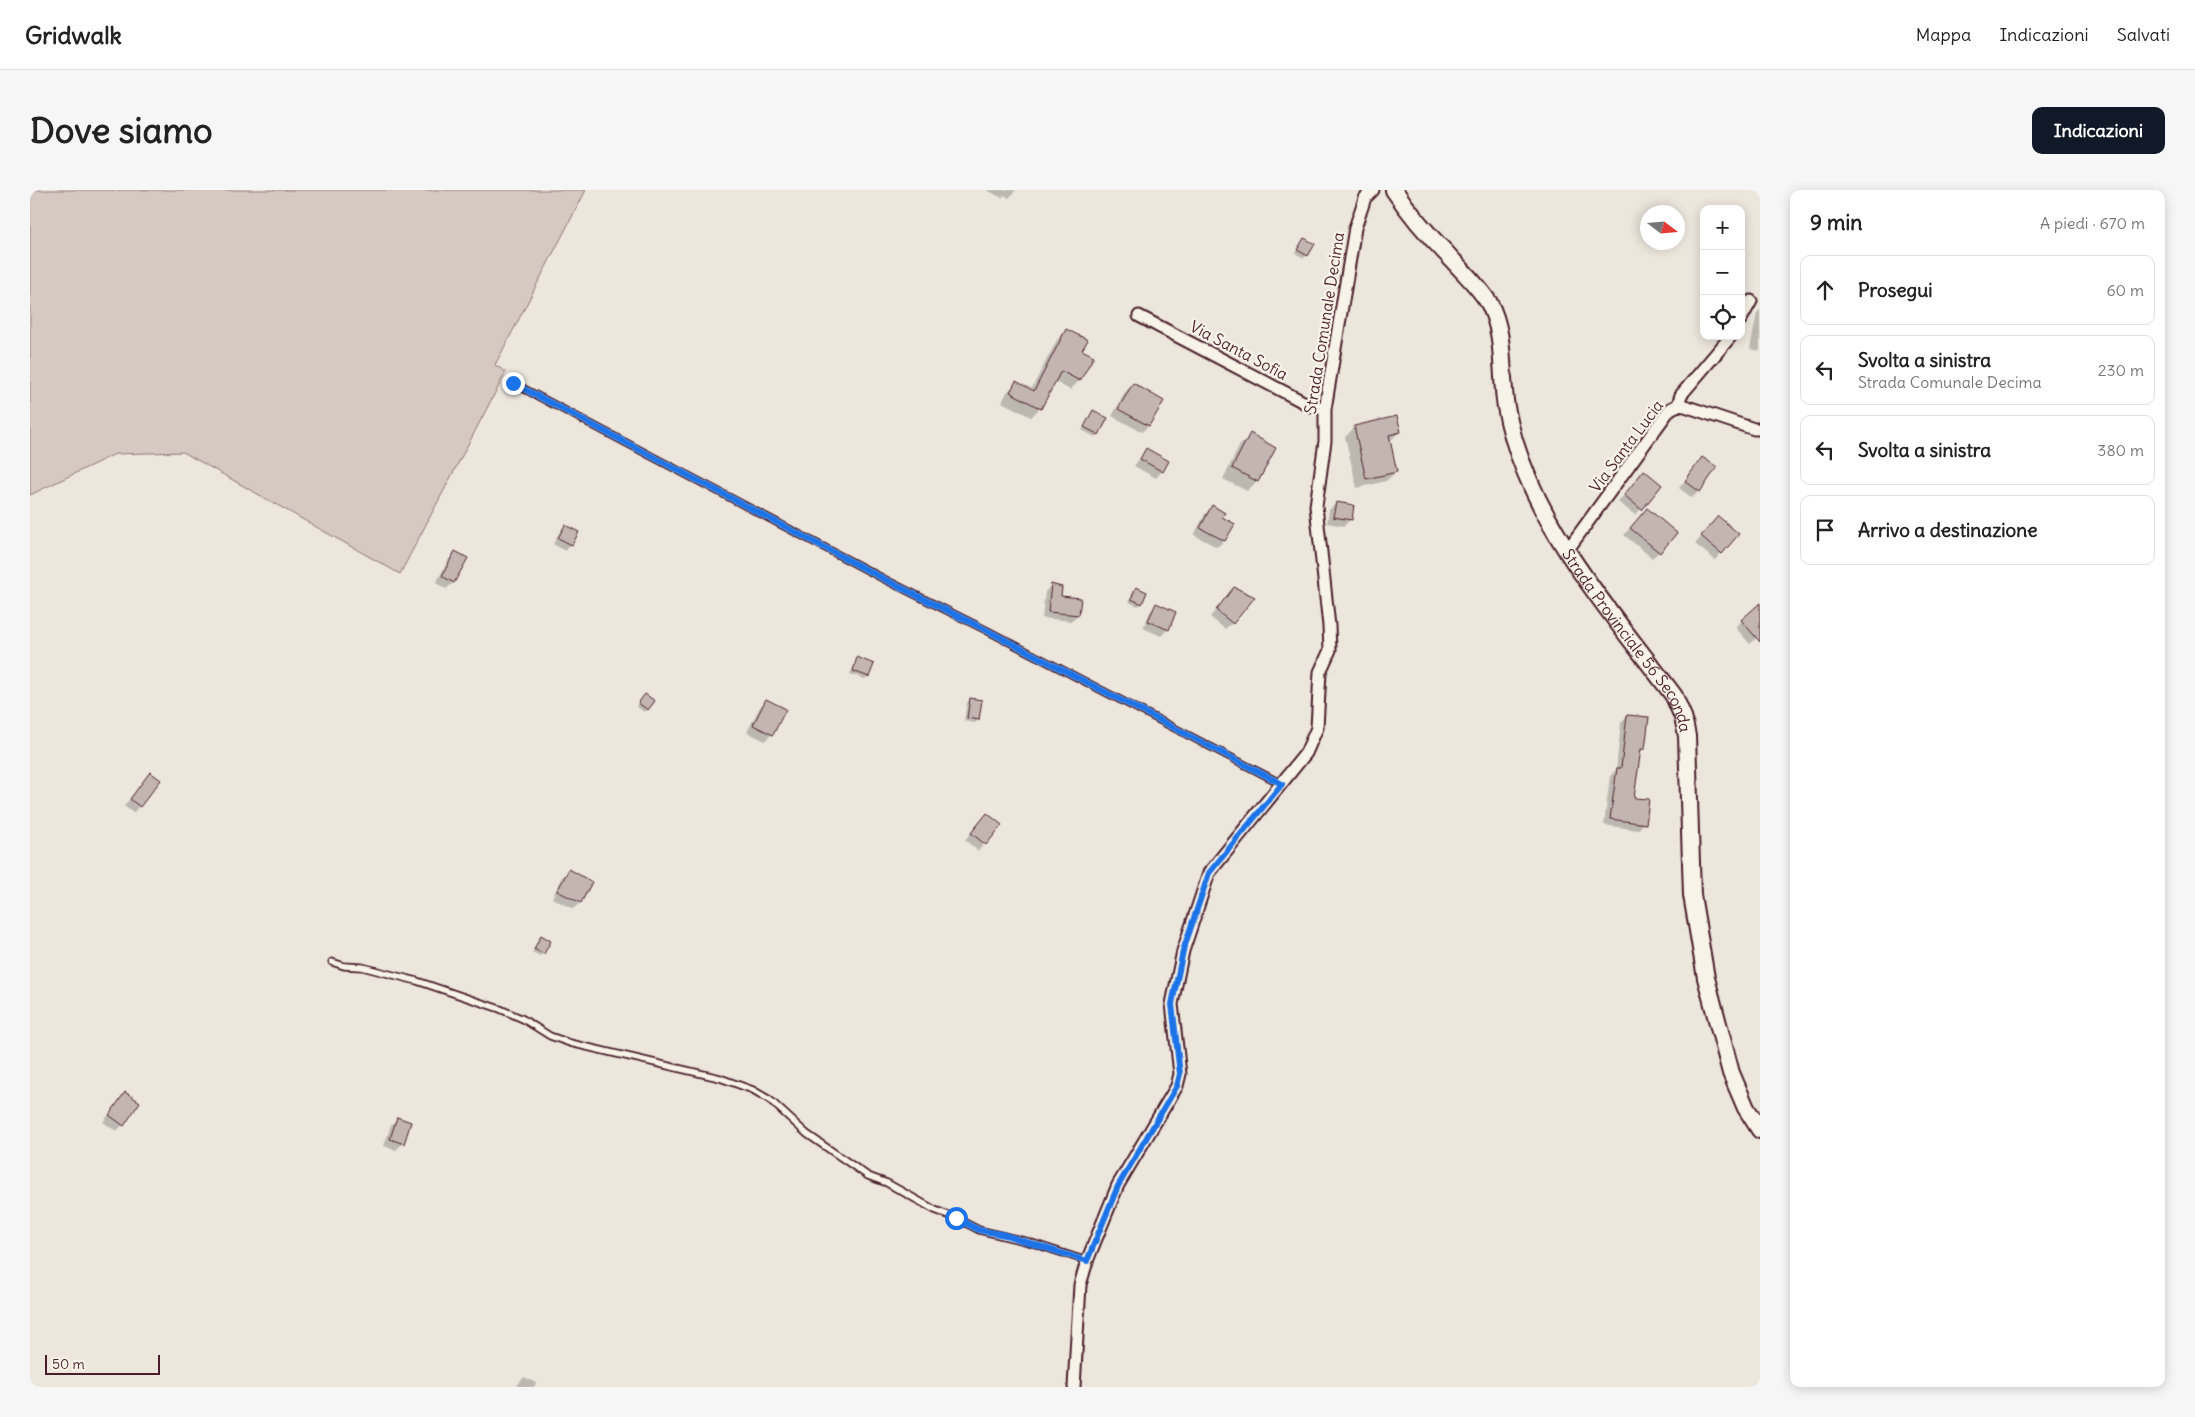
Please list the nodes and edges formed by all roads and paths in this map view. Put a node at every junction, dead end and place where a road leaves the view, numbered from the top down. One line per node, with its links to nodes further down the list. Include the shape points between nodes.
1 (1373, 190): 9 (street, Strada Comunale Decima, via 1365,198 1355,228)
2 (1394, 190): 11 (street, Strada Provinciale 56 Seconda, via 1423,230 1488,302 1496,319 1506,407 1514,440 1540,505)
3 (1751, 301): 4 (street)
4 (1745, 312)
5 (1139, 316): 9 (street, Via Santa Sofia, via 1311,406)
6 (1728, 340): 8 (street, via 1681,395)
7 (513, 383): 12 (lane)
8 (1678, 405): 10 (street, Via Santa Lucia); 11 (street, Via Santa Lucia, via 1670,409)
9 (1325, 409): 12 (street, Strada Comunale Decima, via 1325,442 1316,506 1330,650 1320,672 1317,728 1306,753)
10 (1760, 429)
11 (1566, 552): 14 (street, Strada Provinciale 56 Seconda, via 1674,696 1683,717 1689,756 1692,896 1698,938 1731,1072 1746,1108)
12 (1282, 784): 15 (street, Strada Comunale Decima, via 1209,873 1183,951 1172,1004 1180,1074 1177,1086 1118,1186)
13 (332, 962): 15 (lane, via 417,982 500,1009 570,1043 720,1078 753,1090 770,1100 807,1134 868,1176 979,1230)
14 (1760, 1130)
15 (1087, 1261): 16 (street, Strada Comunale Decima, via 1080,1285)
16 (1074, 1387)

